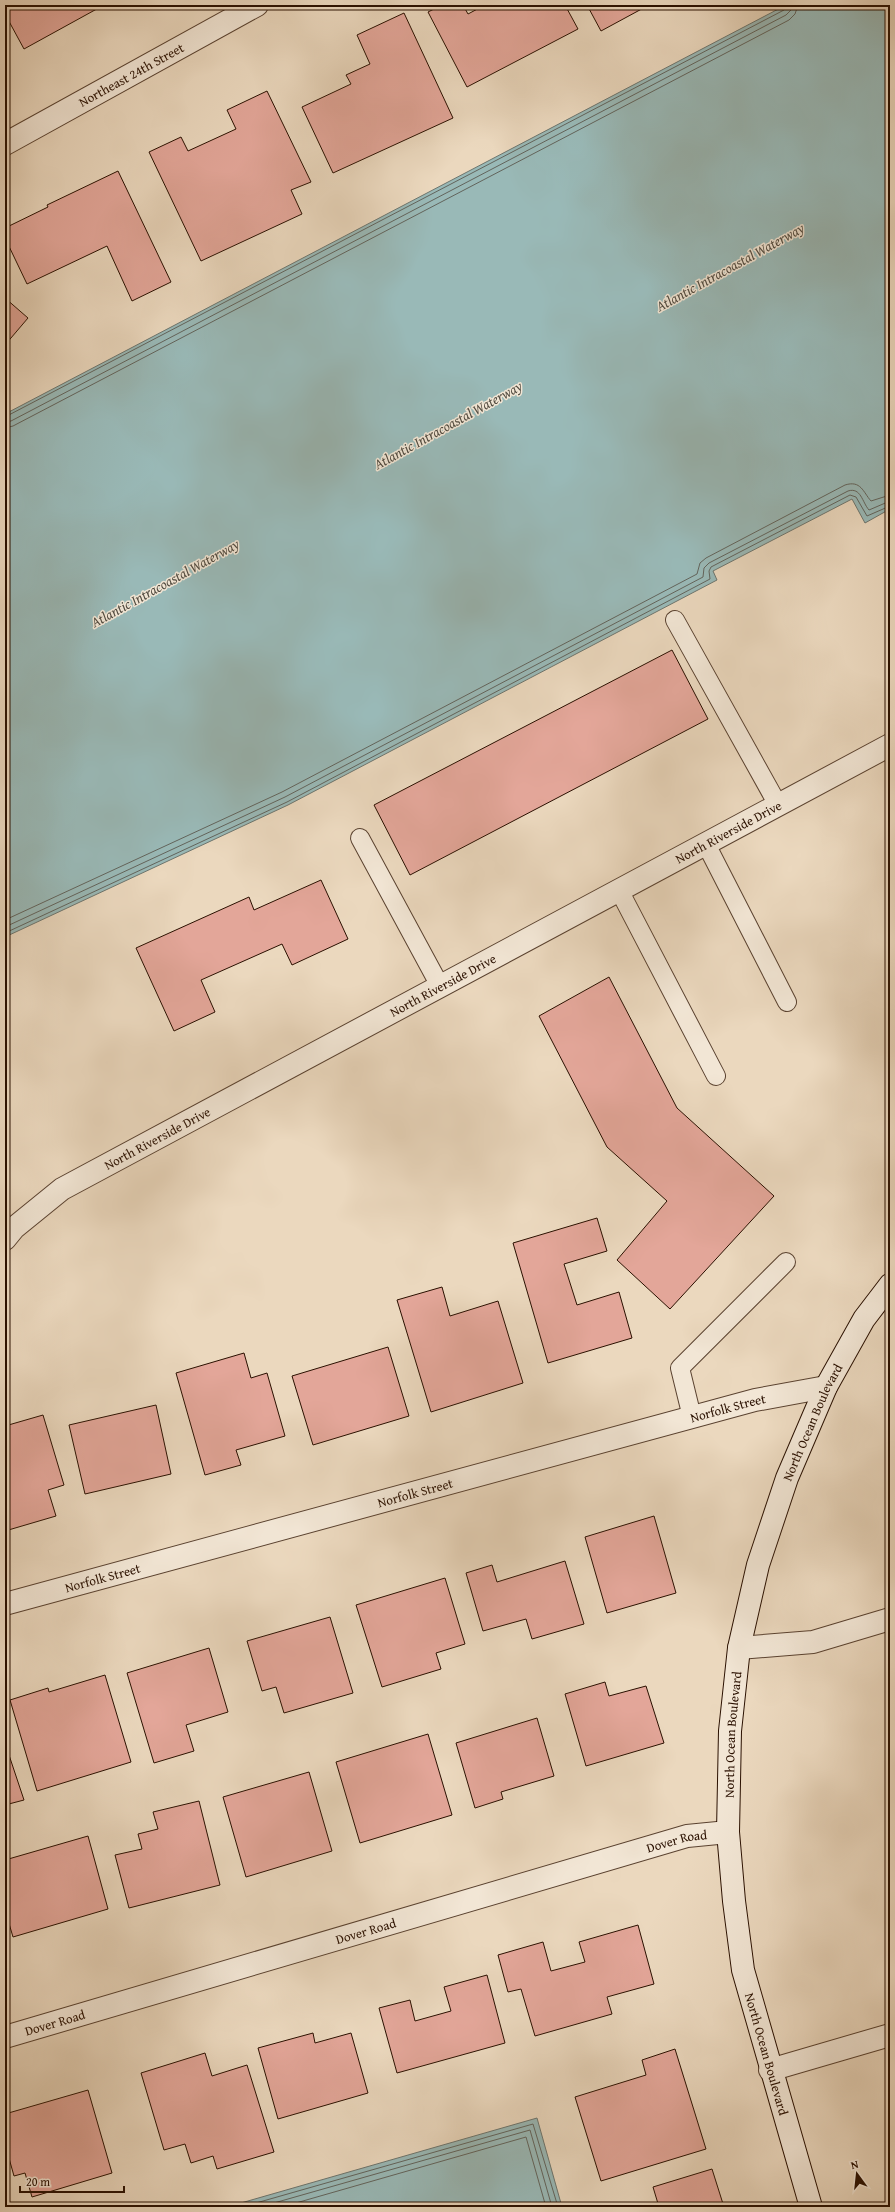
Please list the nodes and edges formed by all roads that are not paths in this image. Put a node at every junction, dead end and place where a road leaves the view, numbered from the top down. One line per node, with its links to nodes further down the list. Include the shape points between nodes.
1 (257, 5): 2 (street, Northeast 24th Street)
2 (5, 144)
3 (675, 620): 5 (lane)
4 (890, 745): 5 (street, North Riverside Drive)
5 (778, 805): 7 (street, North Riverside Drive)
6 (360, 838): 9 (lane)
7 (706, 844): 8 (street, North Riverside Drive); 10 (lane)
8 (619, 890): 9 (street, North Riverside Drive); 11 (lane)
9 (440, 986): 12 (street, North Riverside Drive, via 62,1189 14,1228)
10 (787, 1002)
11 (716, 1076)
12 (5, 1240)
13 (786, 1262): 16 (lane, via 680,1368)
14 (890, 1285): 15 (street, North Ocean Boulevard, via 864,1319)
15 (826, 1387): 16 (street, Norfolk Street, via 755,1400); 19 (street, North Ocean Boulevard, via 787,1478 758,1565)
16 (692, 1417): 17 (street, Norfolk Street)
17 (5, 1604)
18 (890, 1620): 19 (street, via 813,1642)
19 (739, 1648): 20 (street, North Ocean Boulevard, via 730,1731)
20 (728, 1832): 22 (street, Dover Road, via 687,1836); 23 (street, North Ocean Boulevard, via 744,1970)
21 (890, 2035): 23 (street)
22 (5, 2037)
23 (770, 2070): 24 (street, North Ocean Boulevard)
24 (810, 2207)

